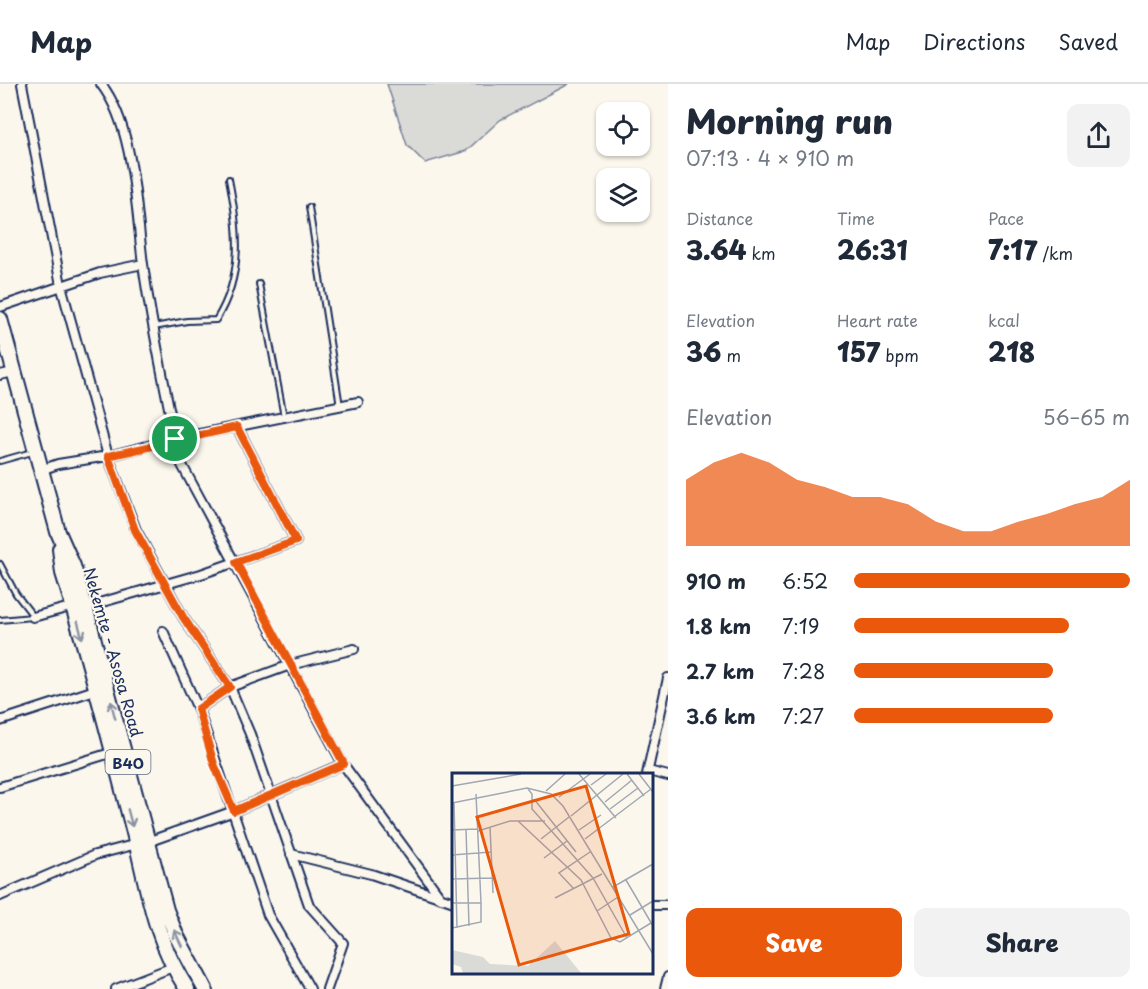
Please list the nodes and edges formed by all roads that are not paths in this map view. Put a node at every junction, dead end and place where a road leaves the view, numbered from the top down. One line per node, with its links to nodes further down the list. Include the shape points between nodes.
1 (22, 84): 7 (street)
2 (101, 84): 5 (street, via 116,112 131,165)
3 (229, 179): 10 (lane, via 237,253 234,284 224,307 216,320)
4 (309, 207): 13 (lane)
5 (143, 264): 7 (street); 10 (street)
6 (259, 284): 14 (lane)
7 (61, 285): 8 (street); 18 (street)
8 (0, 307)
9 (0, 319): 11 (highway, B40)
10 (154, 327): 16 (street)
11 (7, 373): 17 (highway, B40)
12 (358, 402): 13 (street)
13 (340, 407): 14 (street)
14 (285, 418): 15 (street)
15 (237, 427): 16 (street); 21 (street, via 296,541)
16 (175, 439): 18 (street); 21 (street, via 182,465 204,510)
17 (36, 451): 19 (lane); 20 (highway, B40)
18 (108, 456): 20 (street); 23 (street, via 135,530)
19 (0, 461)
20 (42, 470): 24 (highway, B40, via 58,532 63,573)
21 (236, 562): 23 (street); 29 (street)
22 (0, 564): 25 (lane)
23 (163, 582): 24 (street); 31 (street)
24 (79, 607): 25 (street); 32 (highway, B40, one-way to 32); 35 (highway, Nekemte - Asosa Road / B40, one-way to 24)
25 (33, 617): 26 (lane)
26 (0, 620)
27 (163, 632): 33 (street)
28 (354, 649): 29 (street)
29 (290, 665): 31 (street); 36 (street)
30 (668, 678): 37 (street)
31 (230, 687): 33 (street); 41 (street)
32 (95, 690): 34 (street); 35 (highway, B40)
33 (198, 709): 42 (street, via 214,764)
34 (0, 721)
35 (118, 750): 40 (street); 43 (highway, B40)
36 (344, 764): 41 (street); 46 (street)
37 (648, 773)
38 (653, 774): 39 (street)
39 (668, 776)
40 (0, 788)
41 (272, 796): 42 (street); 44 (street)
42 (234, 811): 43 (street); 55 (street, via 268,915)
43 (143, 842): 45 (street, via 94,855); 48 (highway, B40); 49 (highway, B40)
44 (291, 854): 46 (street, via 371,874); 56 (street, via 310,909 343,943)
45 (0, 896)
46 (441, 898): 47 (street)
47 (452, 902)
48 (166, 910): 49 (street); 54 (highway, B40, one-way to 48)
49 (152, 916): 50 (highway, B40)
50 (173, 967): 52 (street); 53 (highway, B40)
51 (668, 978): 57 (street)
52 (116, 989)
53 (188, 989)
54 (206, 989)
55 (309, 989)
56 (327, 989)
57 (665, 989)

